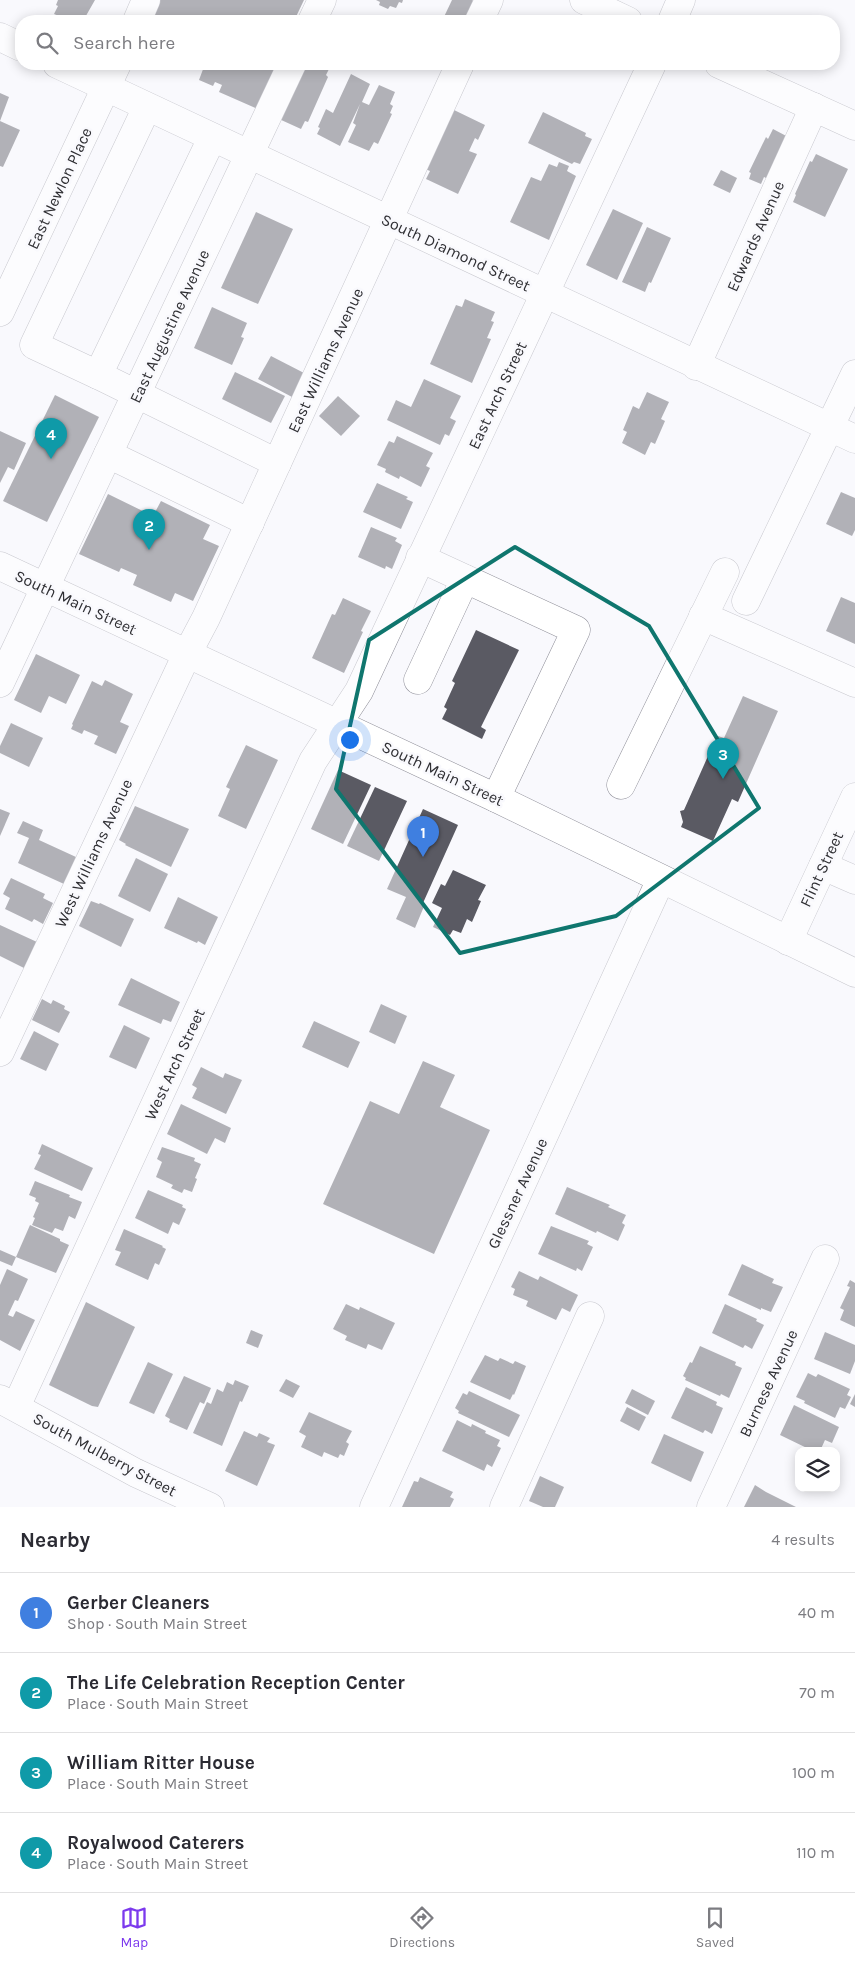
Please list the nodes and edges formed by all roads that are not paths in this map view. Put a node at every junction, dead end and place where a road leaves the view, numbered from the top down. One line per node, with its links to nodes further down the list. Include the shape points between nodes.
1 (146, 0): 6 (main road)
2 (322, 0): 7 (main road)
3 (489, 0): 8 (main road)
4 (584, 0): 9 (main road)
5 (681, 0): 10 (main road)
6 (139, 15)
7 (315, 15)
8 (482, 15)
9 (615, 15)
10 (675, 15)
11 (0, 37): 12 (main road)
12 (15, 44)
13 (87, 70): 18 (main road, South Diamond Street)
14 (289, 70): 23 (main road, East Augustine Avenue)
15 (457, 70): 24 (main road, East Williams Avenue)
16 (649, 70): 25 (main road, East Arch Street)
17 (732, 70): 20 (main road)
18 (112, 75): 19 (main road, South Diamond Street); 26 (main road, East Newlon Place)
19 (147, 107): 22 (main road, South Diamond Street); 29 (main road, via 34,345)
20 (814, 107): 21 (main road); 27 (main road, Edwards Avenue)
21 (855, 126)
22 (212, 138): 23 (main road, South Diamond Street); 29 (main road)
23 (249, 155): 24 (main road, South Diamond Street); 30 (main road, East Augustine Avenue)
24 (389, 221): 25 (main road, South Diamond Street); 34 (main road, East Williams Avenue)
25 (544, 294): 27 (main road, South Diamond Street); 36 (main road, East Arch Street)
26 (0, 312)
27 (696, 366): 31 (main road, South Diamond Street)
28 (855, 374): 31 (main road)
29 (98, 375): 30 (main road)
30 (137, 394): 33 (main road, East Augustine Avenue); 34 (main road)
31 (830, 428): 32 (main road, South Diamond Street); 41 (main road)
32 (855, 439)
33 (108, 454): 35 (main road); 40 (main road, East Augustine Avenue)
34 (278, 463): 35 (main road, East Williams Avenue)
35 (250, 523): 43 (main road, East Williams Avenue)
36 (420, 558): 39 (main road); 47 (main road, East Arch Street, via 358,691)
37 (0, 566): 40 (main road, South Main Street)
38 (725, 572): 42 (main road)
39 (465, 579): 44 (main road); 50 (main road, via 576,630)
40 (45, 588): 43 (main road, South Main Street); 45 (main road, East Augustine Avenue)
41 (746, 601)
42 (703, 616): 46 (main road); 48 (main road)
43 (187, 654): 47 (main road, South Main Street); 56 (main road, West Williams Avenue)
44 (418, 680)
45 (0, 683)
46 (855, 683)
47 (338, 724): 50 (main road, South Main Street); 59 (main road, West Arch Street, via 313,761)
48 (621, 785)
49 (855, 797): 51 (main road, Flint Street)
50 (496, 798): 52 (main road, South Main Street)
51 (823, 866): 53 (main road); 54 (main road, Flint Street)
52 (661, 879): 54 (main road, South Main Street); 61 (main road, Glessner Avenue)
53 (855, 880)
54 (788, 941): 55 (main road, South Main Street)
55 (855, 973)
56 (0, 1052)
57 (825, 1259): 63 (main road, Burnese Avenue)
58 (590, 1316): 62 (main road)
59 (8, 1403): 60 (main road, South Mulberry Street, via 136,1473)
60 (210, 1507)
61 (374, 1507)
62 (504, 1507)
63 (711, 1507)

